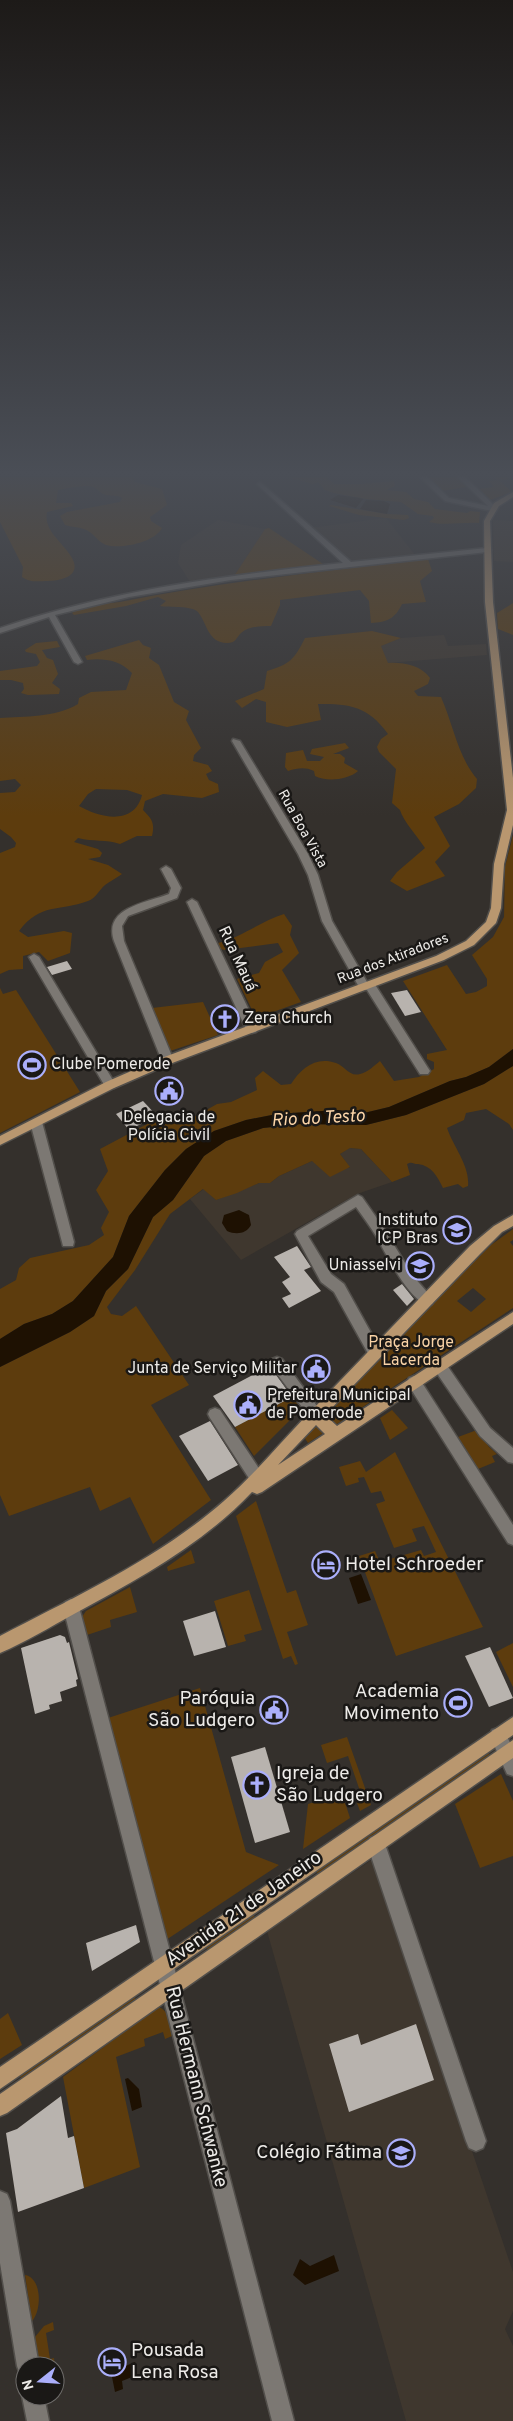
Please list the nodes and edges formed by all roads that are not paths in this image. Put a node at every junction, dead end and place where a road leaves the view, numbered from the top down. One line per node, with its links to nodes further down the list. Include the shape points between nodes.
1 (161, 590): 3 (street)
2 (489, 590): 10 (main road, Rua dos Atiradores, via 512,802 497,874 494,916 485,931 458,950)
3 (51, 614): 4 (street); 5 (street)
4 (0, 631)
5 (78, 662)
6 (236, 741): 10 (street, Rua Boa Vista, via 303,854 327,921)
7 (166, 869): 12 (street, via 176,888 173,896 124,914 116,929 118,941)
8 (192, 902): 11 (street, Rua Mauá)
9 (34, 957): 14 (street)
10 (367, 986): 11 (main road, Rua dos Atiradores); 13 (street, Rua Boa Vista)
11 (252, 1029): 12 (main road, Rua dos Atiradores)
12 (168, 1061): 14 (main road, Rua dos Atiradores)
13 (424, 1071)
14 (110, 1085): 15 (main road, Rua dos Atiradores)
15 (36, 1122): 16 (main road, Rua dos Atiradores); 18 (street)
16 (0, 1141)
17 (513, 1220): 19 (main road, via 485,1240)
18 (68, 1242)
19 (427, 1300): 21 (main road); 21 (street, via 408,1280 358,1200 301,1234 326,1278 339,1288)
20 (513, 1317): 23 (main road)
21 (375, 1353): 26 (main road)
22 (276, 1363): 26 (street)
23 (439, 1365): 24 (main road); 28 (street, via 486,1432)
24 (414, 1382): 27 (main road); 31 (street)
25 (215, 1414): 29 (street)
26 (315, 1414): 27 (main road); 29 (main road)
27 (337, 1433): 30 (main road)
28 (513, 1457)
29 (258, 1478): 30 (main road)
30 (235, 1501): 32 (main road, via 160,1558)
31 (513, 1538)
32 (71, 1607): 33 (main road); 38 (street, Rua Hermann Schwanke)
33 (0, 1645)
34 (513, 1725): 35 (main road, Avenida 21 de Janeiro)
35 (498, 1736): 36 (street); 38 (main road, Avenida 21 de Janeiro)
36 (511, 1757): 37 (main road, Avenida 21 de Janeiro)
37 (376, 1844): 39 (main road, Avenida 21 de Janeiro); 42 (street)
38 (165, 1965): 39 (street, Rua Hermann Schwanke); 40 (main road, Avenida 21 de Janeiro)
39 (171, 1987): 41 (main road, Avenida 21 de Janeiro); 47 (street, Rua Hermann Schwanke)
40 (0, 2079)
41 (0, 2106)
42 (476, 2142)
43 (0, 2201): 44 (street)
44 (26, 2356)
45 (36, 2406): 46 (street)
46 (38, 2421)
47 (283, 2421)

